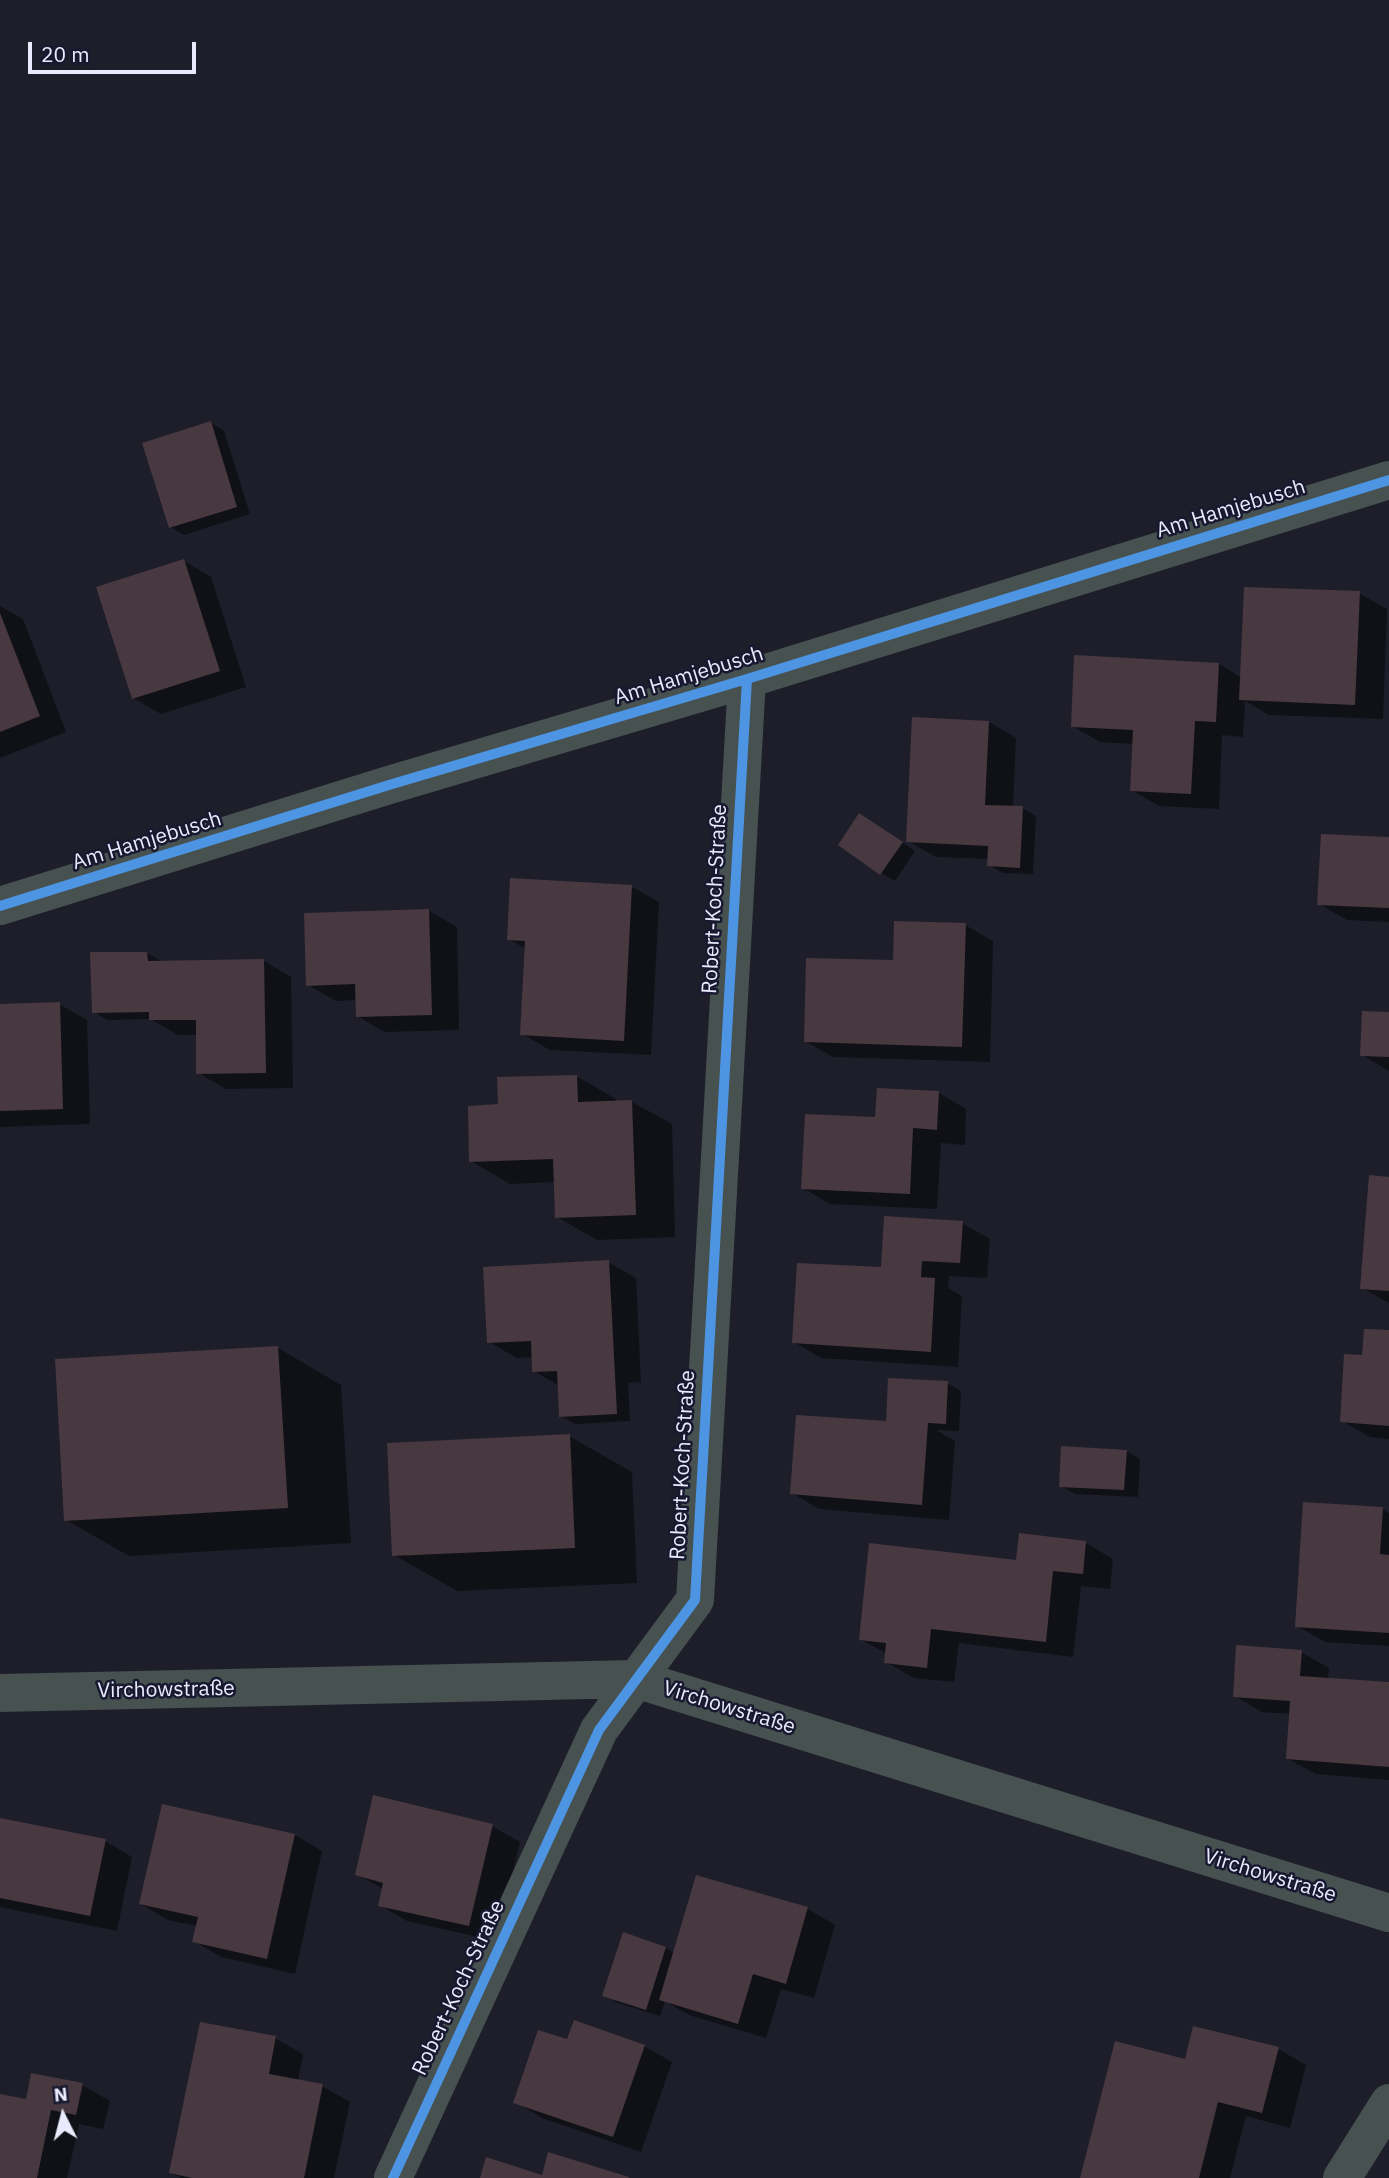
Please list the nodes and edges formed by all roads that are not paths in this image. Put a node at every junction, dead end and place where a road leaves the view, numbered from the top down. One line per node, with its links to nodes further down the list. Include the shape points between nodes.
1 (1389, 480): 2 (street, Am Hamjebusch)
2 (747, 679): 3 (street, Am Hamjebusch); 4 (street, Robert-Koch-Straße, via 695,1600)
3 (0, 906)
4 (636, 1679): 5 (street, Virchowstraße); 6 (street, Virchowstraße); 8 (street, Robert-Koch-Straße, via 599,1730)
5 (0, 1693)
6 (1389, 1913)
7 (1389, 2103): 9 (street)
8 (393, 2178)
9 (1342, 2178)

